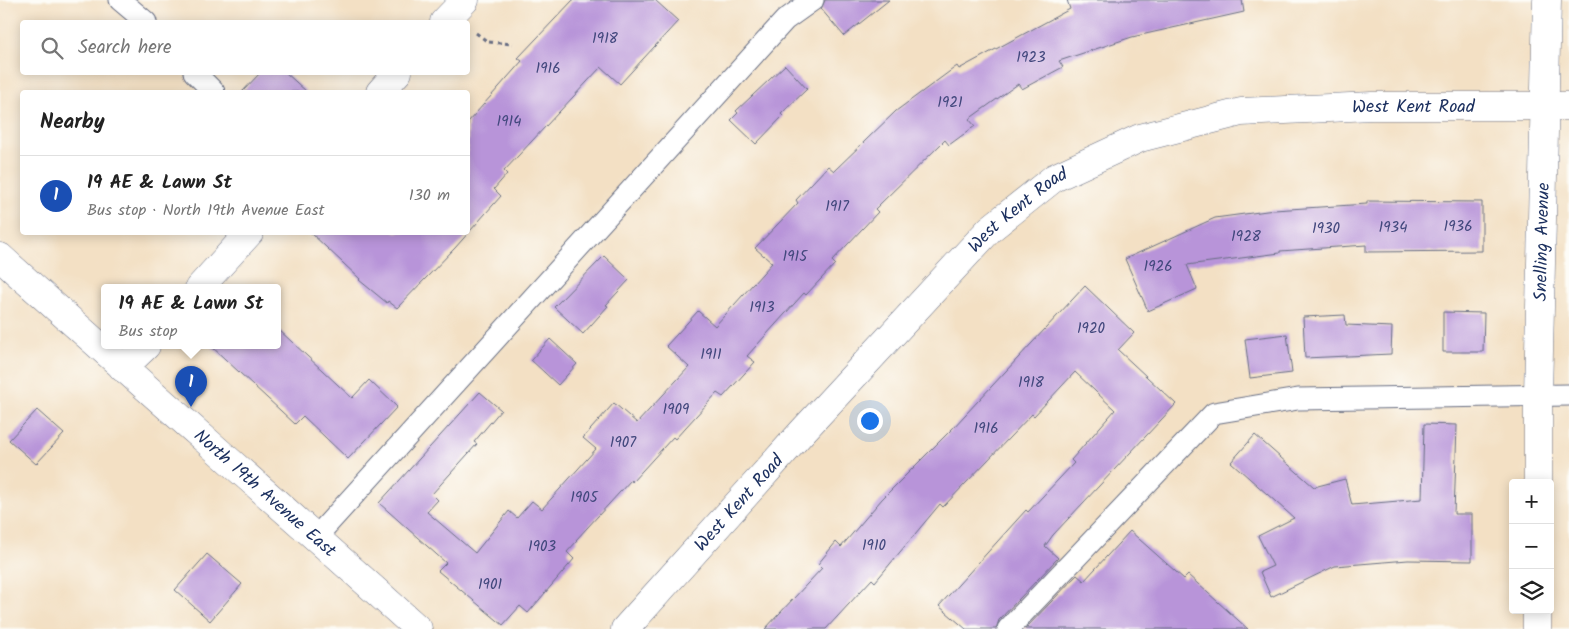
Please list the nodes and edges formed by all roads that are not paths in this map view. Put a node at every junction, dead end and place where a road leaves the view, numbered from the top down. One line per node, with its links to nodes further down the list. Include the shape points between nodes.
1 (120, 0): 5 (lane)
2 (465, 0): 6 (street)
3 (813, 0): 22 (lane, via 785,20)
4 (1547, 0): 11 (street, Snelling Avenue)
5 (144, 20)
6 (446, 20)
7 (197, 75): 9 (lane)
8 (395, 75): 10 (street)
9 (212, 90)
10 (382, 90)
11 (1557, 106): 19 (street, Snelling Avenue); 25 (street, West Kent Road, via 1372,106 1241,112 1140,138 1054,178 990,229)
12 (247, 235): 14 (street)
13 (0, 257): 15 (street, North 19th Avenue East)
14 (203, 284)
15 (101, 348)
16 (102, 349): 18 (street, North 19th Avenue East)
17 (143, 349): 18 (street)
18 (123, 368): 22 (street, North 19th Avenue East)
19 (1538, 395): 20 (lane); 21 (street, Snelling Avenue); 26 (lane, via 1298,399 1214,413)
20 (1569, 395)
21 (1538, 479)
22 (316, 536): 24 (street, North 19th Avenue East)
23 (1537, 614): 27 (street)
24 (418, 629)
25 (625, 629)
26 (1008, 629)
27 (1537, 629)

